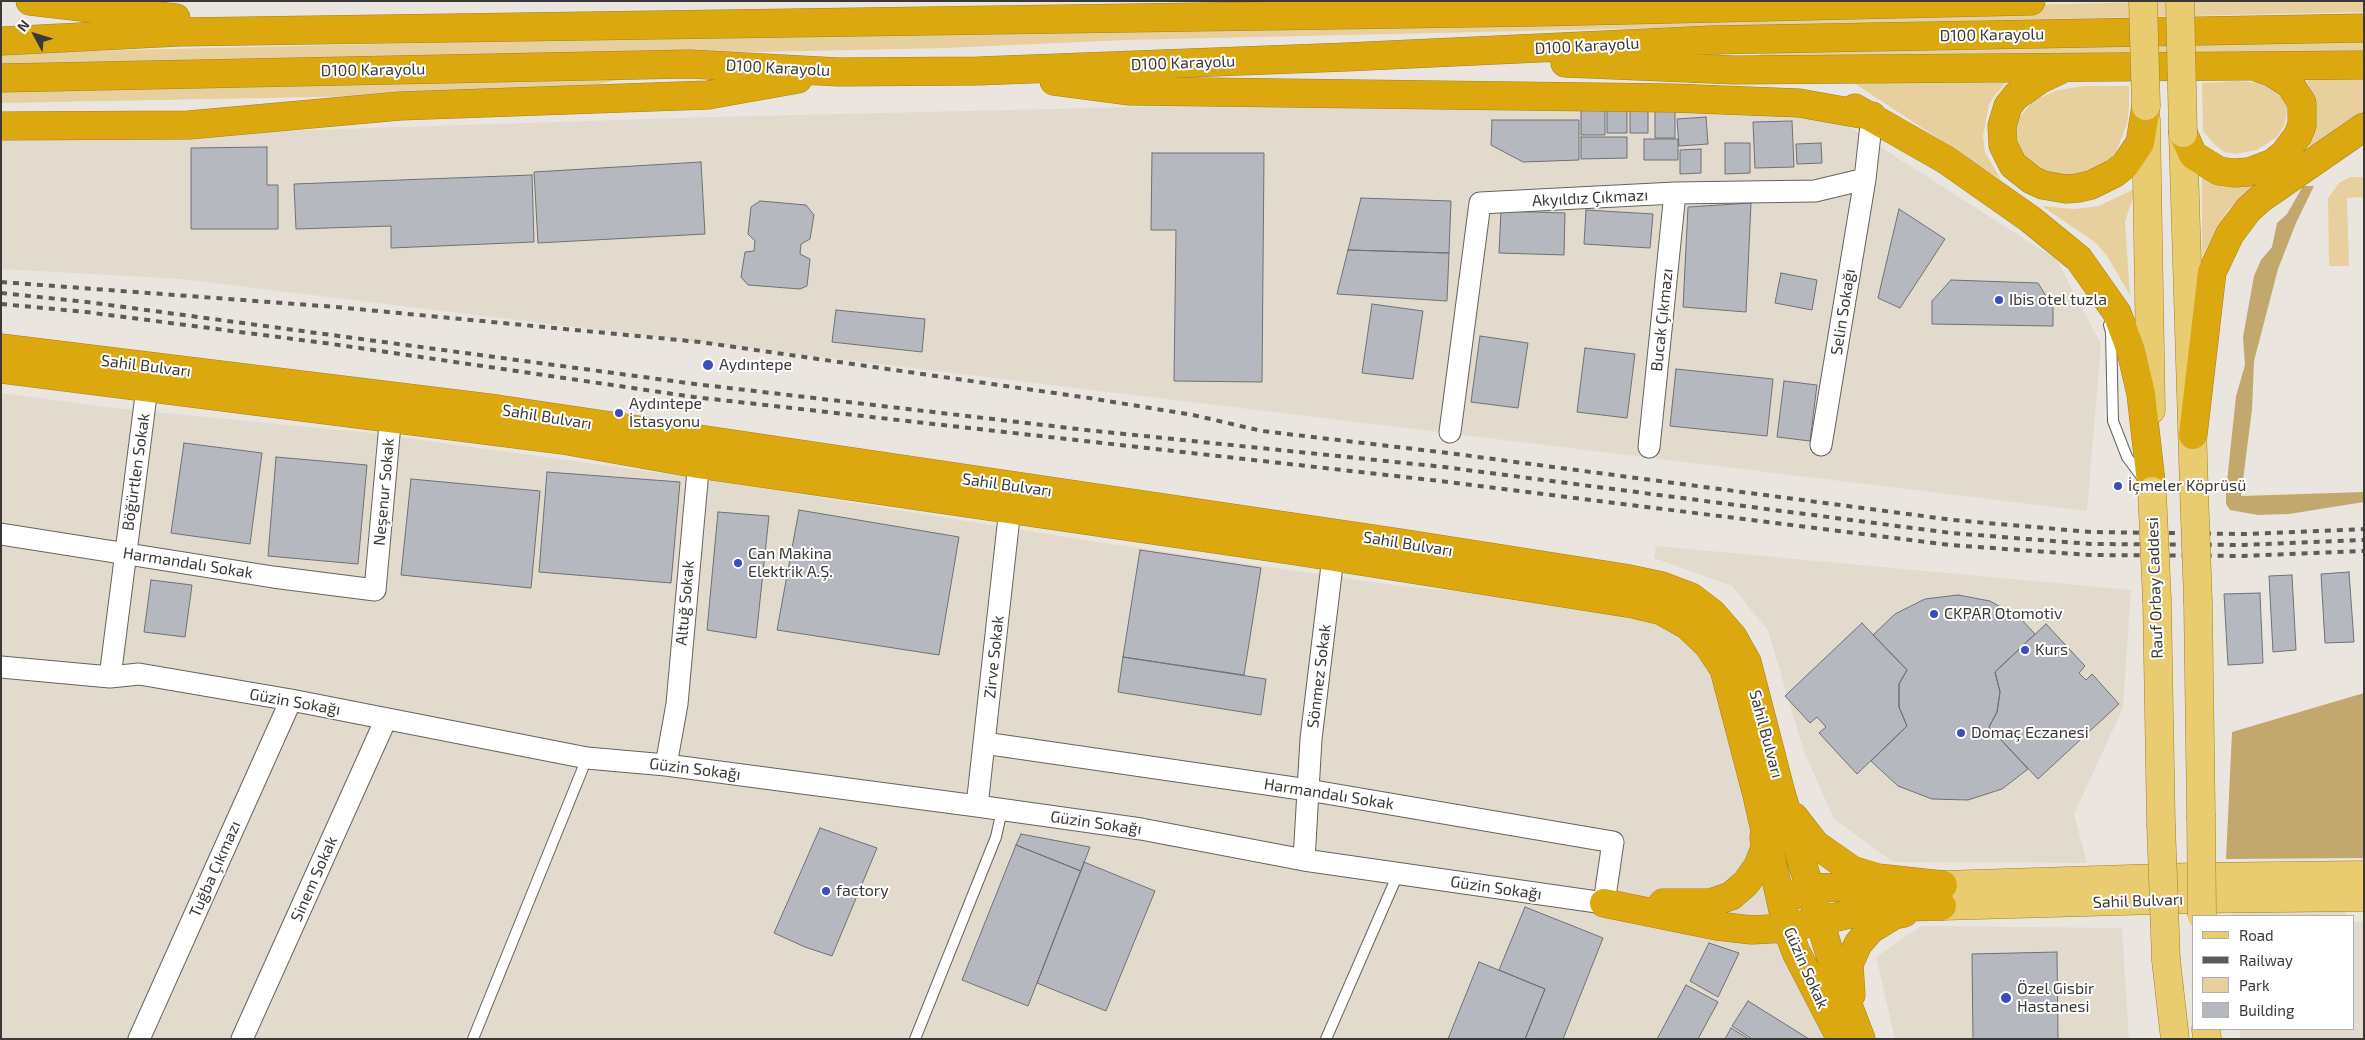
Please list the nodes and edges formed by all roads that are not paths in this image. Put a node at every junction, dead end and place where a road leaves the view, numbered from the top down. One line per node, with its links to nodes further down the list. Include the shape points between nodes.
1 (30, 1): 8 (highway, via 146,16)
2 (1005, 1): 6 (highway)
3 (2031, 1): 6 (highway, D100 Karayolu)
4 (2144, 1): 18 (main road, bridge)
5 (2180, 1): 22 (main road, bridge)
6 (808, 23): 8 (highway, D100 Karayolu)
7 (2364, 28): 10 (highway, D100 Karayolu, via 1711,40)
8 (367, 30): 9 (highway, D100 Karayolu, via 179,32)
9 (1, 42)
10 (1346, 57): 14 (highway); 15 (highway, D100 Karayolu)
11 (2364, 65): 13 (highway)
12 (2067, 67): 13 (highway); 14 (highway); 18 (highway, via 2025,88 2004,116 2001,136 2007,155 2013,165 2032,180 2066,189 2091,185 2115,174 2140,143)
13 (2240, 67): 22 (highway, via 2271,72 2290,84 2298,94 2302,103 2302,125 2284,154 2273,164 2249,172 2219,170 2193,155)
14 (1735, 70): 19 (highway, via 1824,94)
15 (978, 71): 16 (highway, D100 Karayolu); 19 (highway, via 1130,91 1692,99 1799,103)
16 (838, 72): 17 (highway, D100 Karayolu, via 689,64); 20 (highway, via 708,95 400,106 189,125)
17 (1, 78)
18 (2146, 106): 34 (main road, Rauf Orbay Caddesi)
19 (1872, 116): 23 (street); 34 (highway, via 1946,160 2030,219 2079,260 2118,313 2131,351 2141,394)
20 (1, 126)
21 (2364, 127): 30 (highway, via 2260,199 2230,234 2212,272)
22 (2183, 133): 30 (main road)
23 (1865, 179): 24 (street, Akyıldız Çıkmazı, via 1815,191); 31 (street, Selin Sokağı)
24 (1675, 194): 29 (street, Akyıldız Çıkmazı, via 1480,203); 32 (street, Bucak Çıkmazı)
25 (1, 348): 27 (highway, Sahil Bulvarı)
26 (1, 369): 27 (highway, Sahil Bulvarı)
27 (148, 377): 28 (highway, Sahil Bulvarı); 38 (street, Böğürtlen Sokak)
28 (391, 406): 33 (highway, Sahil Bulvarı, via 563,440); 40 (street, Neşenur Sokak)
29 (1450, 432)
30 (2193, 435): 61 (main road, bridge)
31 (1821, 445)
32 (1648, 447)
33 (699, 452): 35 (highway, Sahil Bulvarı); 37 (highway, Sahil Bulvarı); 47 (street, Altuğ Sokak, via 677,704)
34 (2152, 491): 71 (main road, Rauf Orbay Caddesi, bridge, via 2166,960)
35 (1010, 508): 39 (highway, Sahil Bulvarı); 45 (street, Zirve Sokak)
36 (1, 534): 38 (street, Harmandalı Sokak)
37 (1388, 541): 39 (street, via 1352,539 1336,548); 49 (highway, Sahil Bulvarı, via 1624,578 1662,586 1690,597 1712,613 1733,637 1747,662)
38 (125, 553): 40 (street, Harmandalı Sokak); 42 (street, Böğürtlen Sokak)
39 (1332, 557): 48 (street, Sönmez Sokak); 52 (highway, Sahil Bulvarı, via 1632,604 1662,610 1687,624 1708,645 1724,668)
40 (375, 590)
41 (1, 667): 42 (street, Güzin Sokağı)
42 (110, 677): 43 (street, Güzin Sokağı, via 139,674)
43 (291, 700): 44 (street, Güzin Sokağı); 64 (street, Tuğba Çıkmazı)
44 (386, 719): 46 (street, Güzin Sokağı); 65 (street, Sinem Sokak)
45 (984, 743): 48 (street, Harmandalı Sokak); 50 (street, Zirve Sokak)
46 (587, 758): 47 (street, Güzin Sokağı); 66 (lane)
47 (666, 765): 50 (street, Güzin Sokağı)
48 (1308, 790): 53 (street, Sönmez Sokak); 60 (street, Harmandalı Sokak, via 1613,842)
49 (1781, 794): 56 (highway, Sahil Bulvarı); 58 (highway, via 1803,831 1831,857 1852,870)
50 (977, 806): 51 (street, Güzin Sokağı)
51 (1002, 810): 53 (street, Güzin Sokağı, via 1141,829); 67 (lane, via 996,837)
52 (1762, 821): 57 (highway, Sahil Bulvarı); 60 (highway, via 1765,848 1758,866 1732,896 1710,903)
53 (1304, 860): 54 (street, Güzin Sokağı)
54 (1398, 874): 60 (street, Güzin Sokağı); 68 (lane)
55 (2364, 875): 58 (main road, Sahil Bulvarı, via 2193,877)
56 (1810, 888): 58 (highway, Sahil Bulvarı); 62 (highway); 63 (highway, via 1791,898 1786,908)
57 (1779, 894): 63 (highway, Güzin Sokak)
58 (1942, 896): 59 (main road, Sahil Bulvarı); 62 (highway, Sahil Bulvarı); 70 (highway, via 1894,915 1870,930 1858,944 1849,964 1850,987)
59 (2364, 897)
60 (1604, 903): 63 (highway, Sahil Bulvarı, via 1717,926 1752,930)
61 (2202, 915)
62 (1820, 920): 63 (highway, Sahil Bulvarı); 70 (highway)
63 (1787, 928): 69 (highway, Güzin Sokak)
64 (140, 1039)
65 (242, 1039)
66 (474, 1039)
67 (916, 1039)
68 (1326, 1039)
69 (1841, 1039)
70 (1861, 1039)
71 (2175, 1039)

